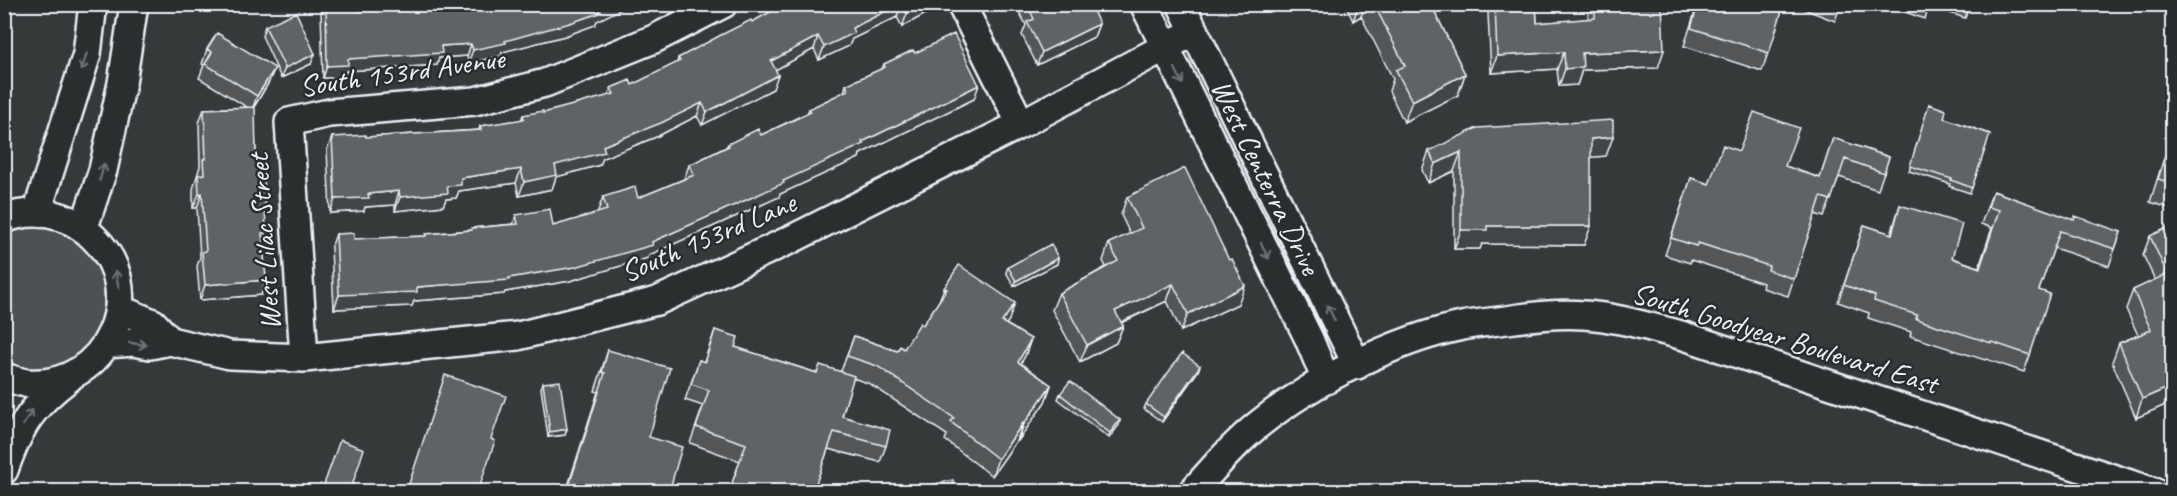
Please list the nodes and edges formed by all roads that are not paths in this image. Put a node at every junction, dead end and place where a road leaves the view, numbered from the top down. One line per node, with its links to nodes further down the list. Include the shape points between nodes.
1 (93, 4): 11 (street, one-way to 11, via 87,54)
2 (134, 4): 13 (street, one-way to 2, via 108,149)
3 (723, 4): 9 (street, South 153rd Avenue, via 654,39 545,83 475,101 329,113)
4 (961, 4): 10 (street)
5 (1144, 4): 8 (street, West Centerra Drive)
6 (1181, 4): 7 (street, West Centerra Drive)
7 (1194, 31): 8 (street, South 153rd Lane); 18 (street, West Centerra Drive, one-way to 7)
8 (1164, 46): 10 (street, South 153rd Lane); 21 (street, West Centerra Drive, one-way to 21)
9 (289, 122): 17 (street, West Lilac Street)
10 (1021, 124): 17 (street, South 153rd Lane, via 792,239 657,300 518,336)
11 (37, 213): 12 (street); 13 (street, via 61,216)
12 (4, 219)
13 (84, 227): 14 (street, one-way to 13, via 116,271 103,246)
14 (119, 309): 15 (street, South 153rd Lane, via 153,323); 16 (street)
15 (170, 341): 16 (street, South 153rd Lane, one-way to 15, via 150,345); 17 (street, South 153rd Lane, via 230,355)
16 (107, 344): 19 (street)
17 (304, 358)
18 (1356, 365): 21 (street, South Goodyear Boulevard East); 24 (street, South Goodyear Boulevard East, via 1423,337 1462,326 1545,314 1610,318 1681,335)
19 (76, 373): 20 (street, via 52,382 27,383); 22 (street, one-way to 19, via 16,437 33,409)
20 (4, 377)
21 (1326, 380): 23 (street, South Goodyear Boulevard East, via 1258,424)
22 (4, 470)
23 (1192, 492)
24 (2154, 492)

